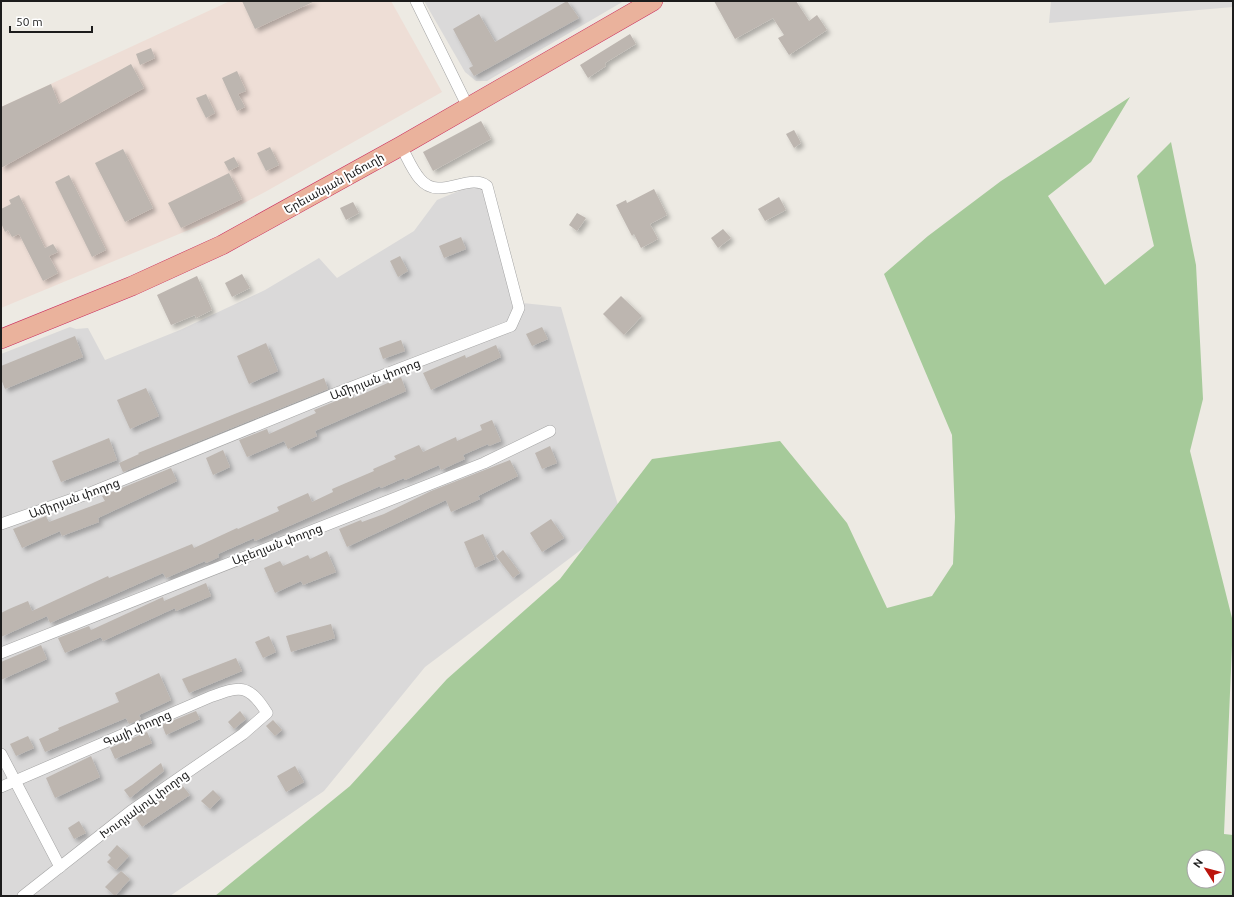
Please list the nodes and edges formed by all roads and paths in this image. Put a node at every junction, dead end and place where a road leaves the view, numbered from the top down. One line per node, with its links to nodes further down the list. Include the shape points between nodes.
1 (416, 1): 3 (street)
2 (653, 1): 3 (highway, Երեւանյան խճուղի)
3 (468, 107): 4 (highway, Երեւանյան խճուղի)
4 (401, 146): 5 (highway, Երեւանյան խճուղի, via 222,245 132,286); 7 (street, Ամիրյան փողոց, via 420,179 430,187 451,188 476,182 482,182 487,186 519,308 511,326 339,392 90,493)
5 (1, 339)
6 (550, 431): 8 (street, Աբեղյան փողոց, via 484,463)
7 (1, 524)
8 (1, 653)
9 (267, 713): 11 (street, Գայի փողոց, via 252,693 238,689 228,691 210,696); 13 (street, Խուդյակով փողոց, via 243,734 131,811)
10 (1, 754): 11 (street)
11 (15, 780): 12 (street, Գայի փողոց); 13 (street)
12 (1, 787)
13 (60, 867): 14 (street, Խուդյակով փողոց)
14 (22, 896)

